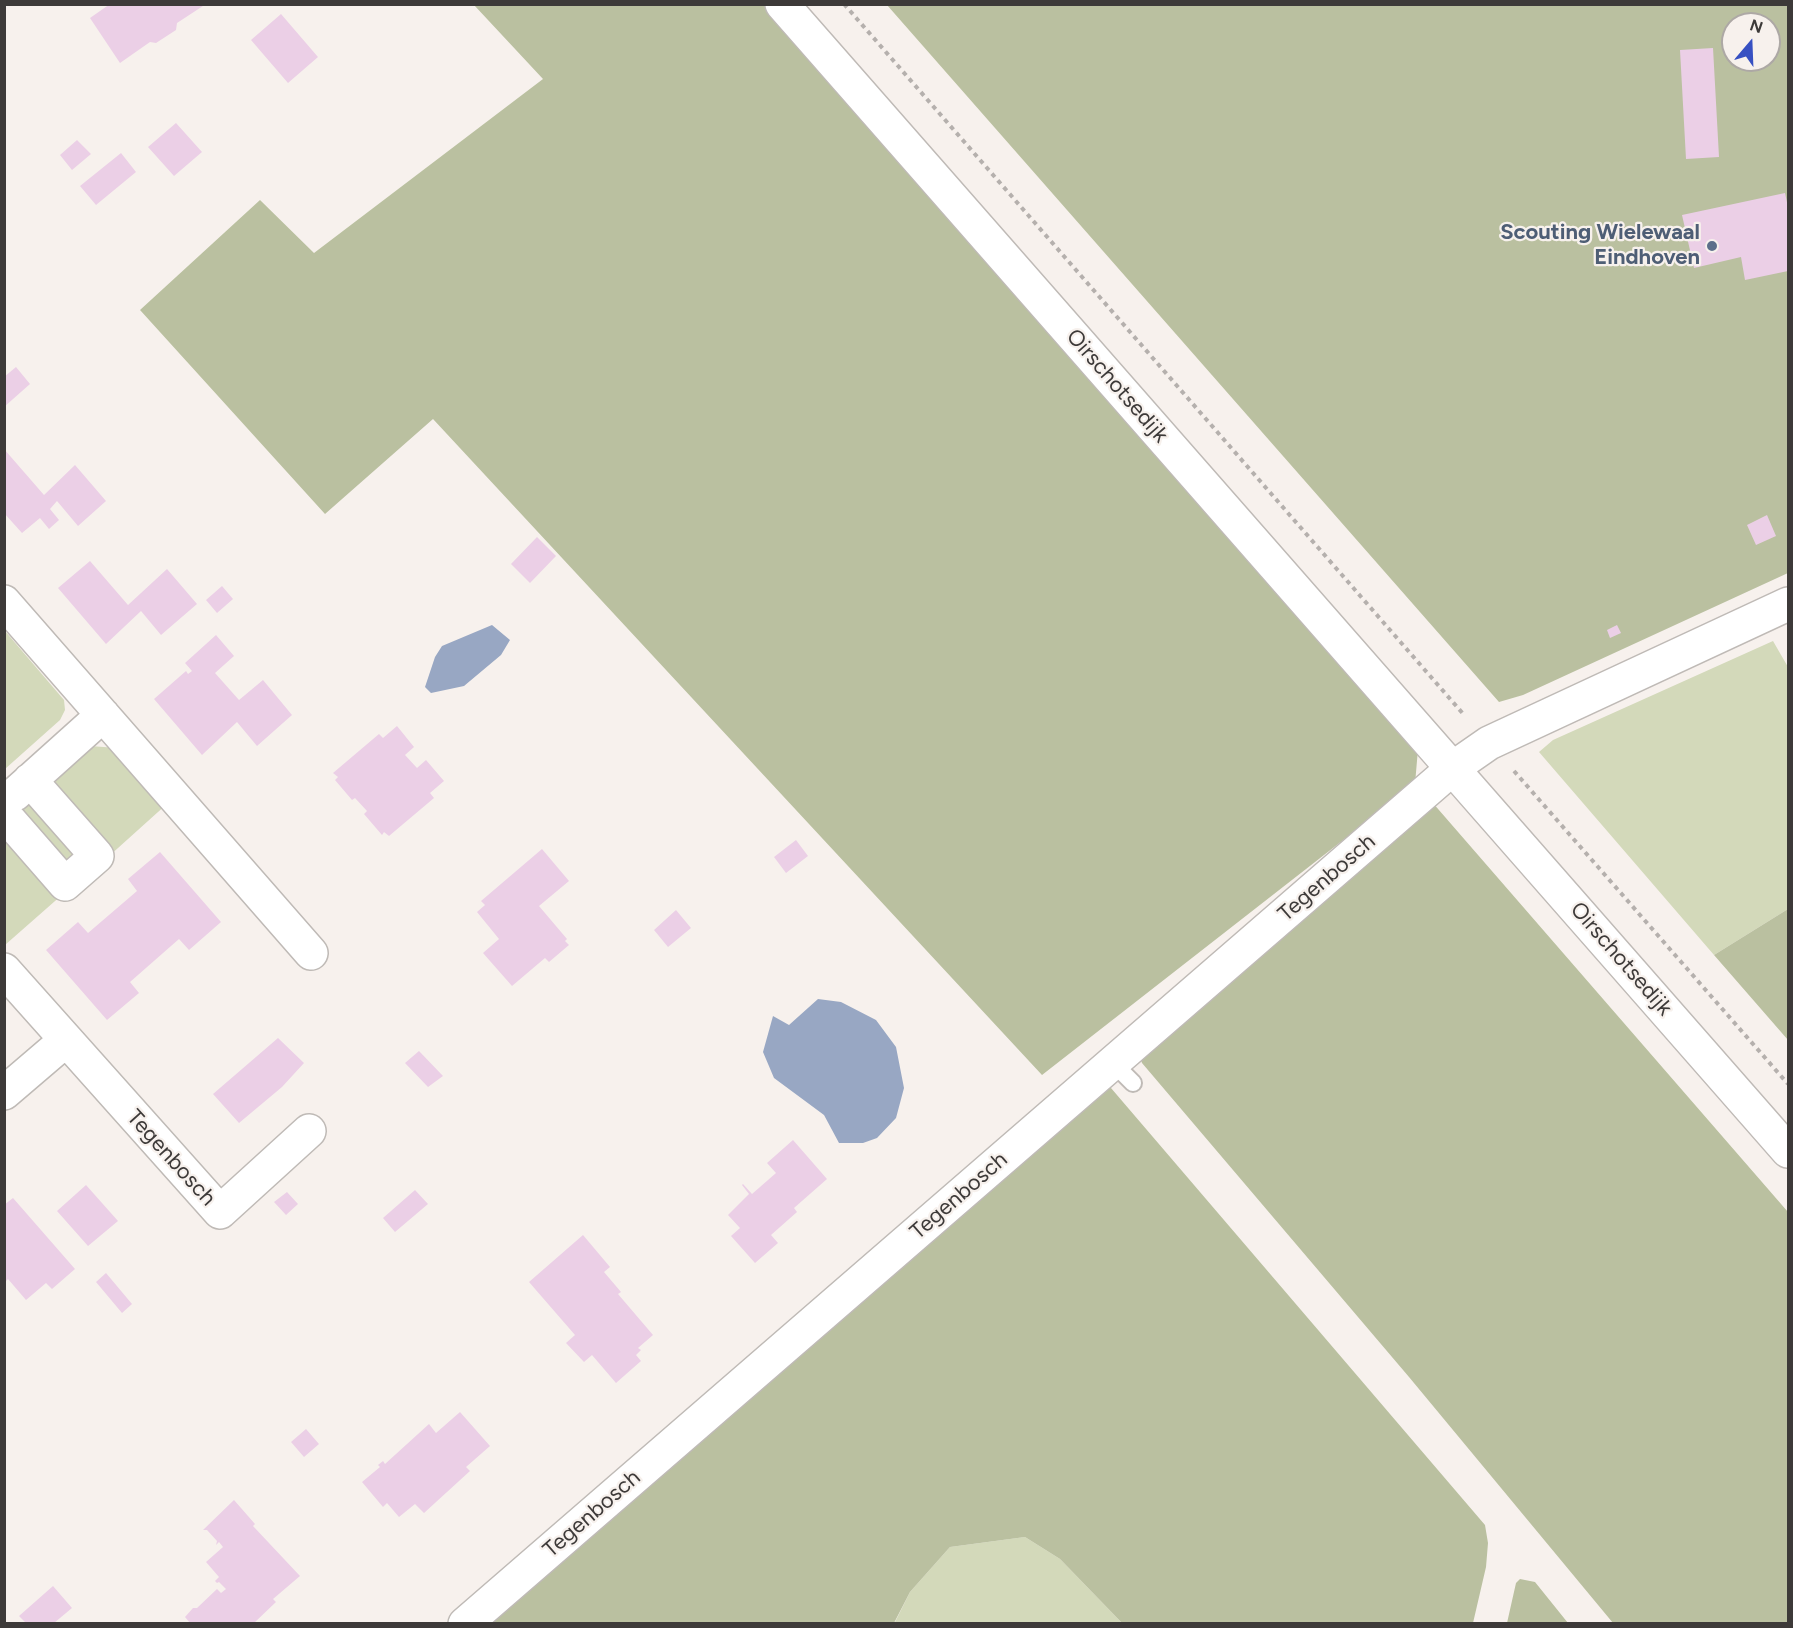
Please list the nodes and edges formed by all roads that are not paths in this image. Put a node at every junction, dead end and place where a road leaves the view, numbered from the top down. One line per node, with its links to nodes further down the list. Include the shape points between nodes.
1 (782, 4): 5 (street, Oirschotsedijk)
2 (4, 602): 4 (street)
3 (1788, 604): 5 (street, via 1489,743)
4 (103, 715): 6 (street); 9 (street)
5 (1453, 768): 14 (street, Oirschotsedijk); 15 (street, Tegenbosch, via 1123,1073)
6 (30, 780): 7 (street); 8 (street, via 97,856 65,884)
7 (4, 803)
8 (4, 814)
9 (310, 953)
10 (4, 970): 11 (street, Tegenbosch)
11 (66, 1040): 12 (street); 13 (street, Tegenbosch, via 220,1212)
12 (4, 1093)
13 (309, 1131)
14 (1788, 1151)
15 (465, 1623)

